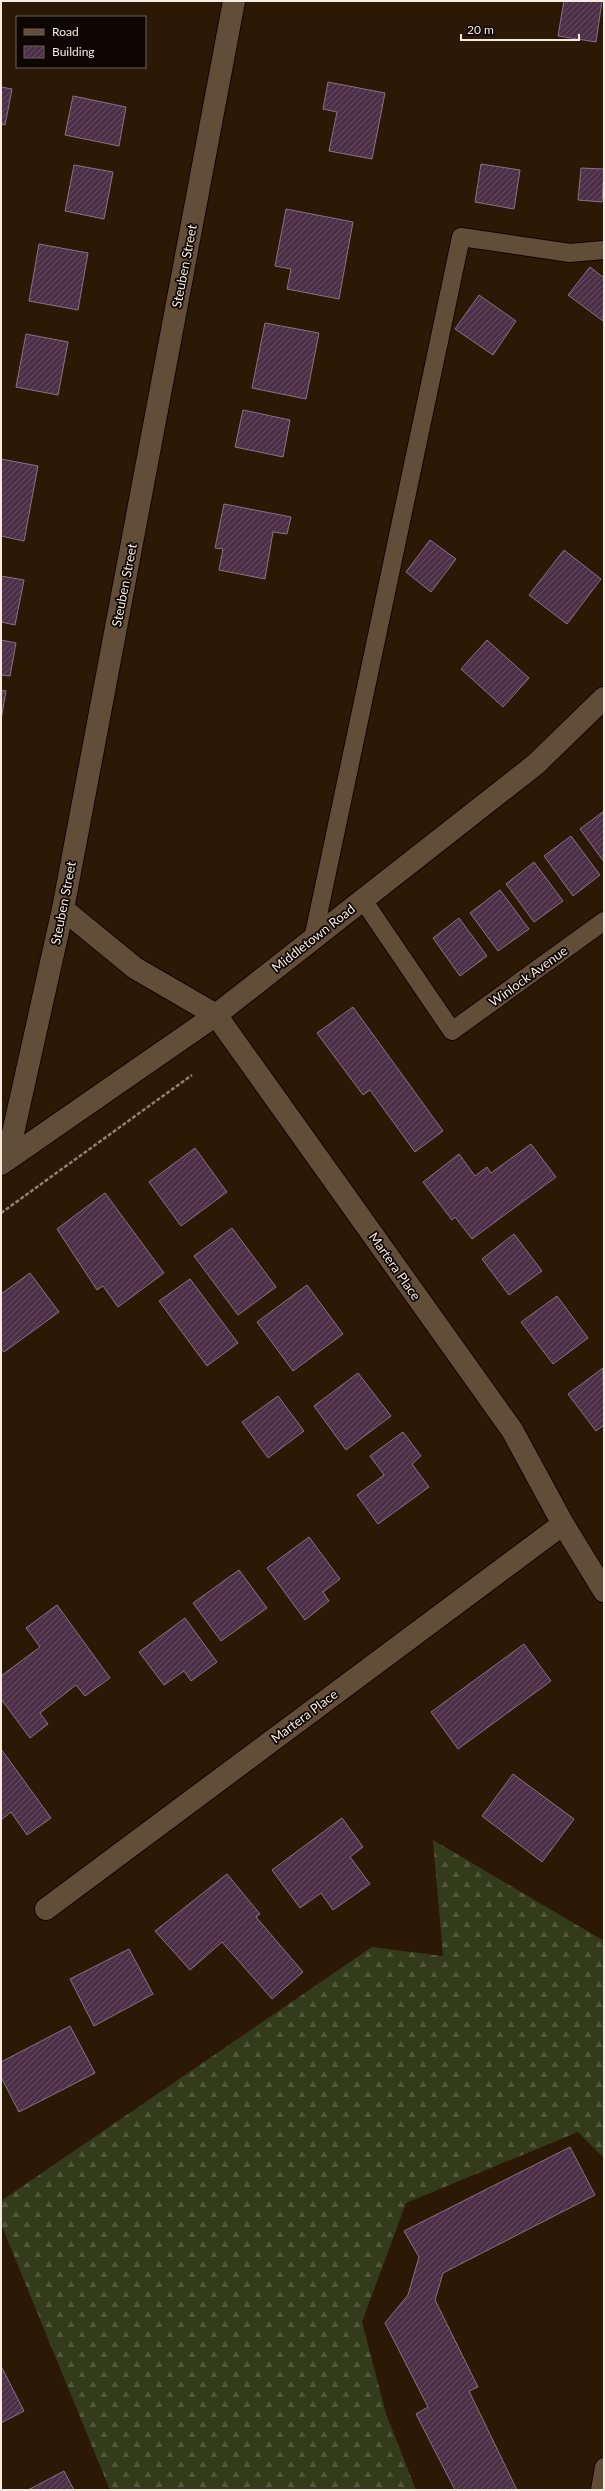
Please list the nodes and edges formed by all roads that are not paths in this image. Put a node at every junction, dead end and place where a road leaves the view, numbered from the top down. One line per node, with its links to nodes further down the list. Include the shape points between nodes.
1 (234, 1): 5 (street, Steuben Street)
2 (604, 250): 7 (lane, via 570,253 461,237)
3 (604, 698): 4 (street, Middletown Road, via 536,764)
4 (363, 900): 6 (lane, Winlock Avenue, via 452,1031); 7 (street, Middletown Road)
5 (63, 909): 8 (street, via 135,968); 9 (street, Steuben Street)
6 (604, 921)
7 (313, 939): 8 (street, Middletown Road)
8 (216, 1015): 9 (street, Middletown Road); 10 (street, Martera Place, via 512,1430)
9 (4, 1162)
10 (563, 1524): 11 (street, Martera Place); 12 (street, Martera Place)
11 (604, 1591)
12 (46, 1909)
13 (604, 2467): 14 (lane)
14 (600, 2490)

